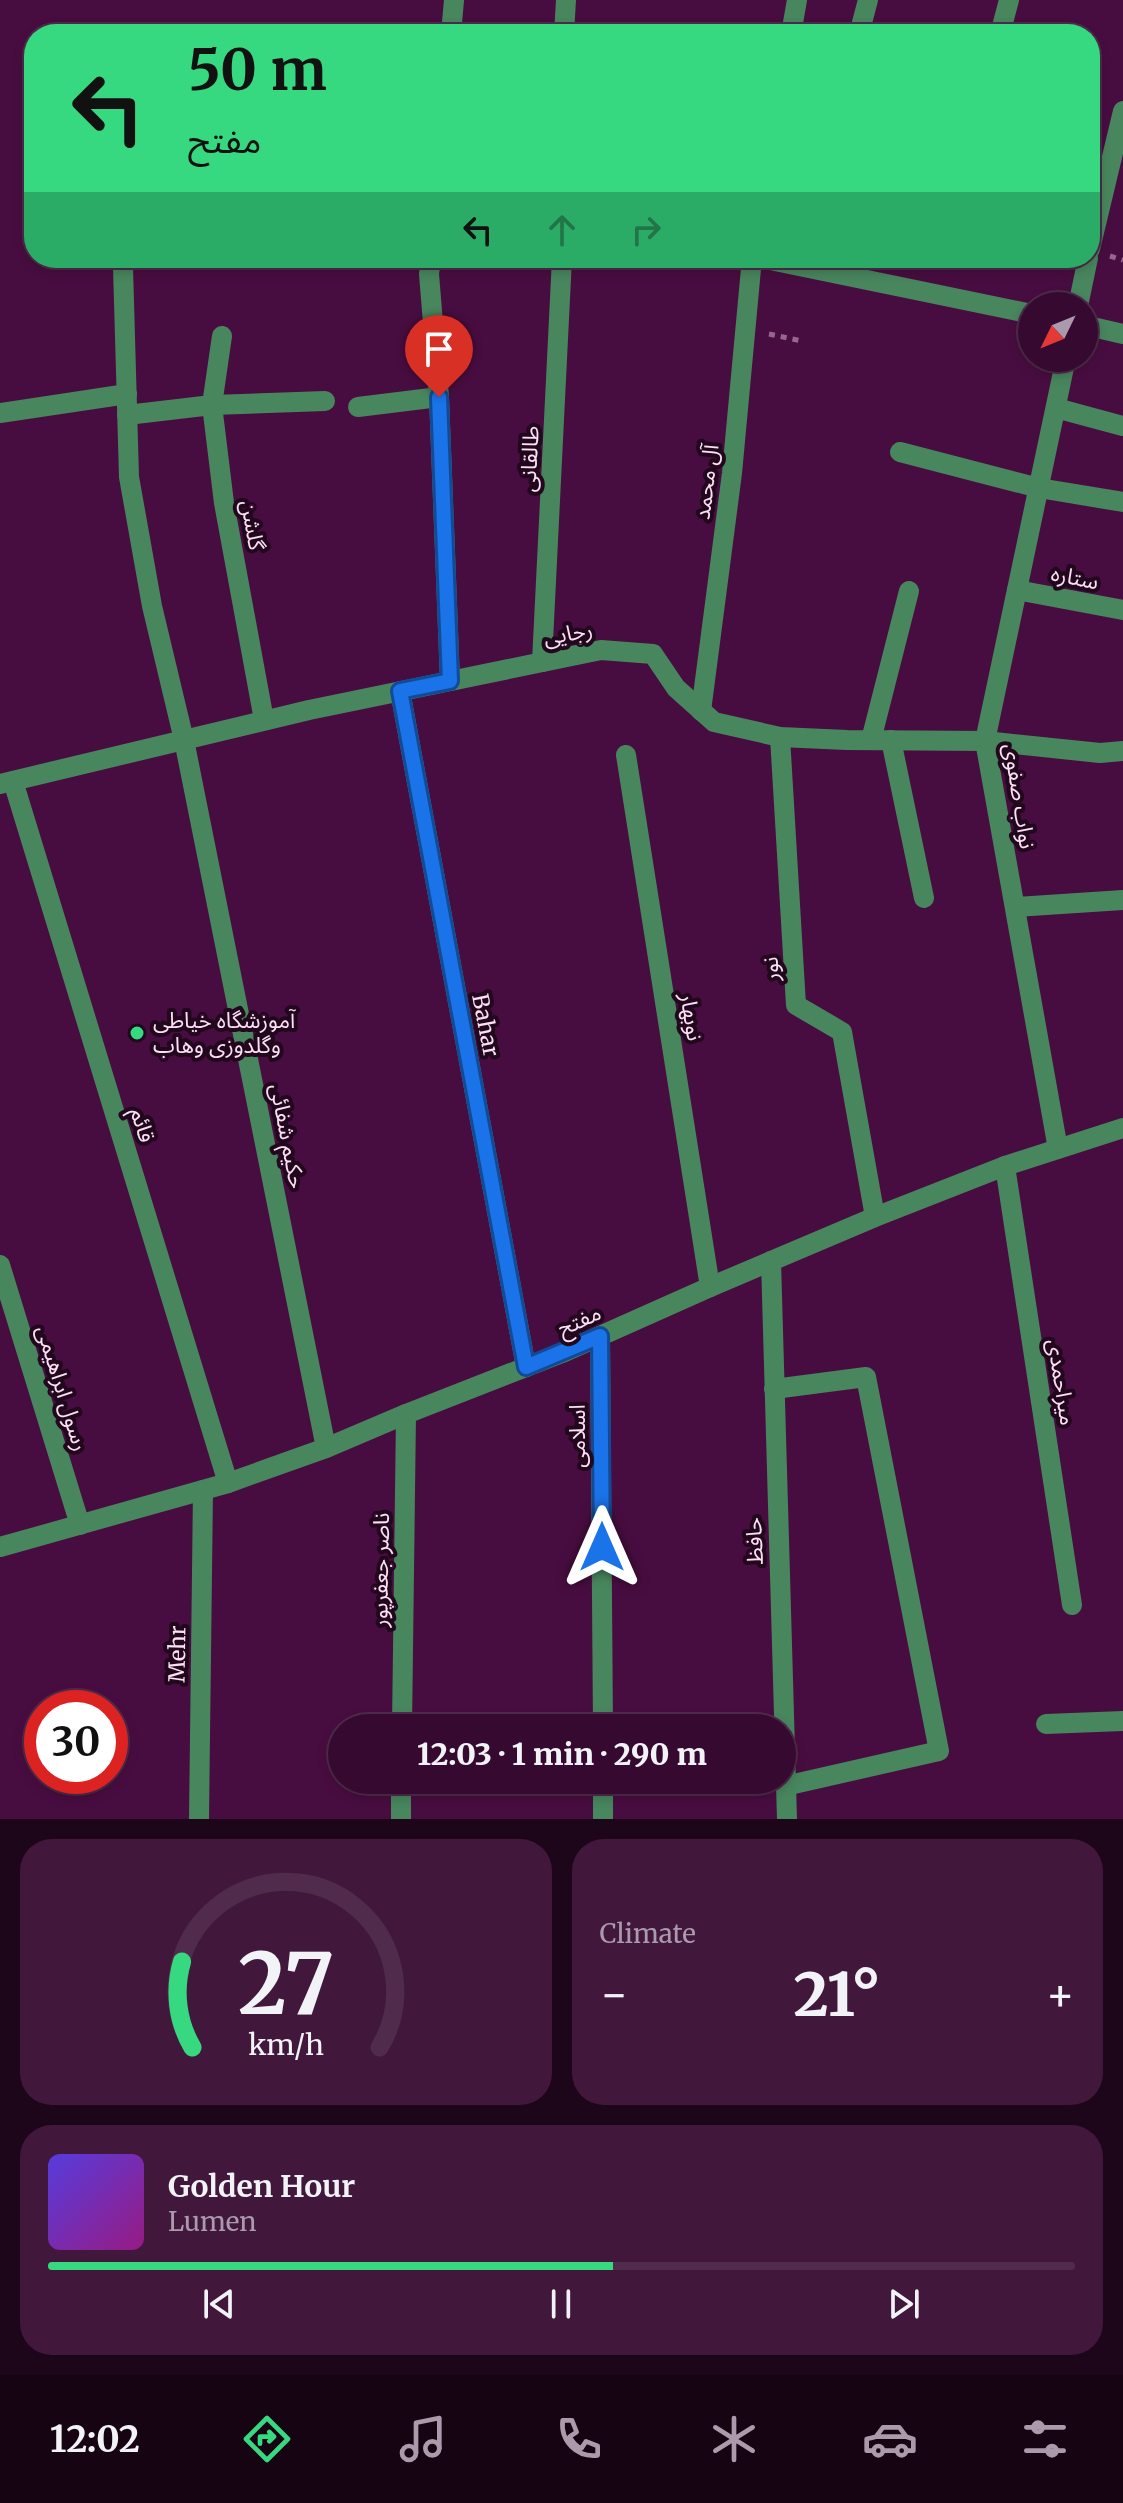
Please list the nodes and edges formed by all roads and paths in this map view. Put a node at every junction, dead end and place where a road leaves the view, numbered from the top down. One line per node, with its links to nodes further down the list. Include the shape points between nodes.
1 (454, 0): 6 (street)
2 (566, 0): 7 (street)
3 (797, 0): 8 (street)
4 (868, 0): 9 (street)
5 (1009, 0): 10 (street)
6 (452, 24)
7 (565, 24)
8 (793, 24)
9 (862, 24)
10 (1003, 24)
11 (1123, 111): 12 (street)
12 (1100, 181)
13 (123, 268): 27 (street, حکیم شفائی)
14 (430, 268): 28 (street)
15 (562, 268): 42 (street, طالقانی)
16 (751, 268): 22 (street, آل محمد)
17 (809, 268): 20 (street)
18 (1086, 268): 19 (street)
19 (1081, 292)
20 (1018, 311)
21 (1098, 328): 23 (street)
22 (745, 329): 25 (path); 45 (street, آل محمد)
23 (1123, 334)
24 (222, 336): 30 (street, گلشن)
25 (802, 341)
26 (1063, 372): 32 (street, نواب صفوی)
27 (127, 394): 33 (street); 34 (street, حکیم شفائی)
28 (439, 397): 31 (street); 43 (street)
29 (325, 401): 30 (street)
30 (212, 405): 34 (street); 46 (street, گلشن, via 224,503)
31 (358, 407)
32 (1056, 408): 35 (street); 37 (street, نواب صفوی)
33 (0, 413)
34 (127, 415): 48 (street, حکیم شفائی, via 134,506)
35 (1123, 426)
36 (900, 452): 37 (street)
37 (1039, 488): 38 (street); 39 (street, نواب صفوی)
38 (1123, 502)
39 (1017, 590): 41 (street, ستاره); 50 (street, نواب صفوی)
40 (909, 591): 49 (street)
41 (1123, 610)
42 (542, 662): 43 (street, رجایی); 45 (street, رجایی, via 601,650 653,654 676,688)
43 (450, 681): 44 (street, رجایی)
44 (400, 691): 46 (street, رجایی); 65 (street, Bahar)
45 (701, 711): 47 (street, رجایی, via 714,722)
46 (264, 720): 48 (street, رجایی)
47 (780, 737): 49 (street, رجایی); 60 (street, نور, via 796,1005 842,1032)
48 (184, 740): 53 (street, رجایی); 68 (street, حکیم شفائی)
49 (881, 740): 50 (street, رجایی); 54 (street)
50 (985, 741): 51 (street, رجایی); 56 (street, نواب صفوی)
51 (1123, 751)
52 (626, 755): 63 (street, نوبهار)
53 (6, 782): 69 (street, قائم)
54 (924, 898)
55 (1123, 900): 56 (street)
56 (1015, 907): 58 (street, نواب صفوی)
57 (1122, 1133): 58 (street, مفتح)
58 (1058, 1149): 59 (street, مفتح)
59 (1005, 1166): 60 (street, مفتح); 73 (street, میراحمدی)
60 (875, 1217): 61 (street, مفتح)
61 (771, 1261): 63 (street, مفتح); 66 (street, حافظ)
62 (0, 1265): 71 (street, رسول ابراهیمی)
63 (710, 1287): 64 (street, مفتح)
64 (600, 1336): 65 (street, مفتح); 75 (street, اسلامی)
65 (526, 1367): 67 (street, مفتح)
66 (774, 1389): 76 (street, حافظ); 79 (street, via 866,1377 939,1751)
67 (406, 1414): 68 (street, مفتح); 74 (street, ناصر جعفرپور)
68 (326, 1448): 69 (street, مفتح)
69 (228, 1483): 70 (street, مفتح)
70 (203, 1490): 71 (street, مفتح); 83 (street, Mehr)
71 (80, 1525): 72 (street, مفتح)
72 (0, 1547)
73 (1072, 1605)
74 (402, 1714)
75 (603, 1714)
76 (783, 1714)
77 (1123, 1721): 78 (street)
78 (1046, 1724)
79 (796, 1784)
80 (401, 1794): 84 (street)
81 (603, 1794): 85 (street)
82 (785, 1794): 86 (street, حافظ)
83 (199, 1819)
84 (401, 1819)
85 (603, 1819)
86 (787, 1819)

